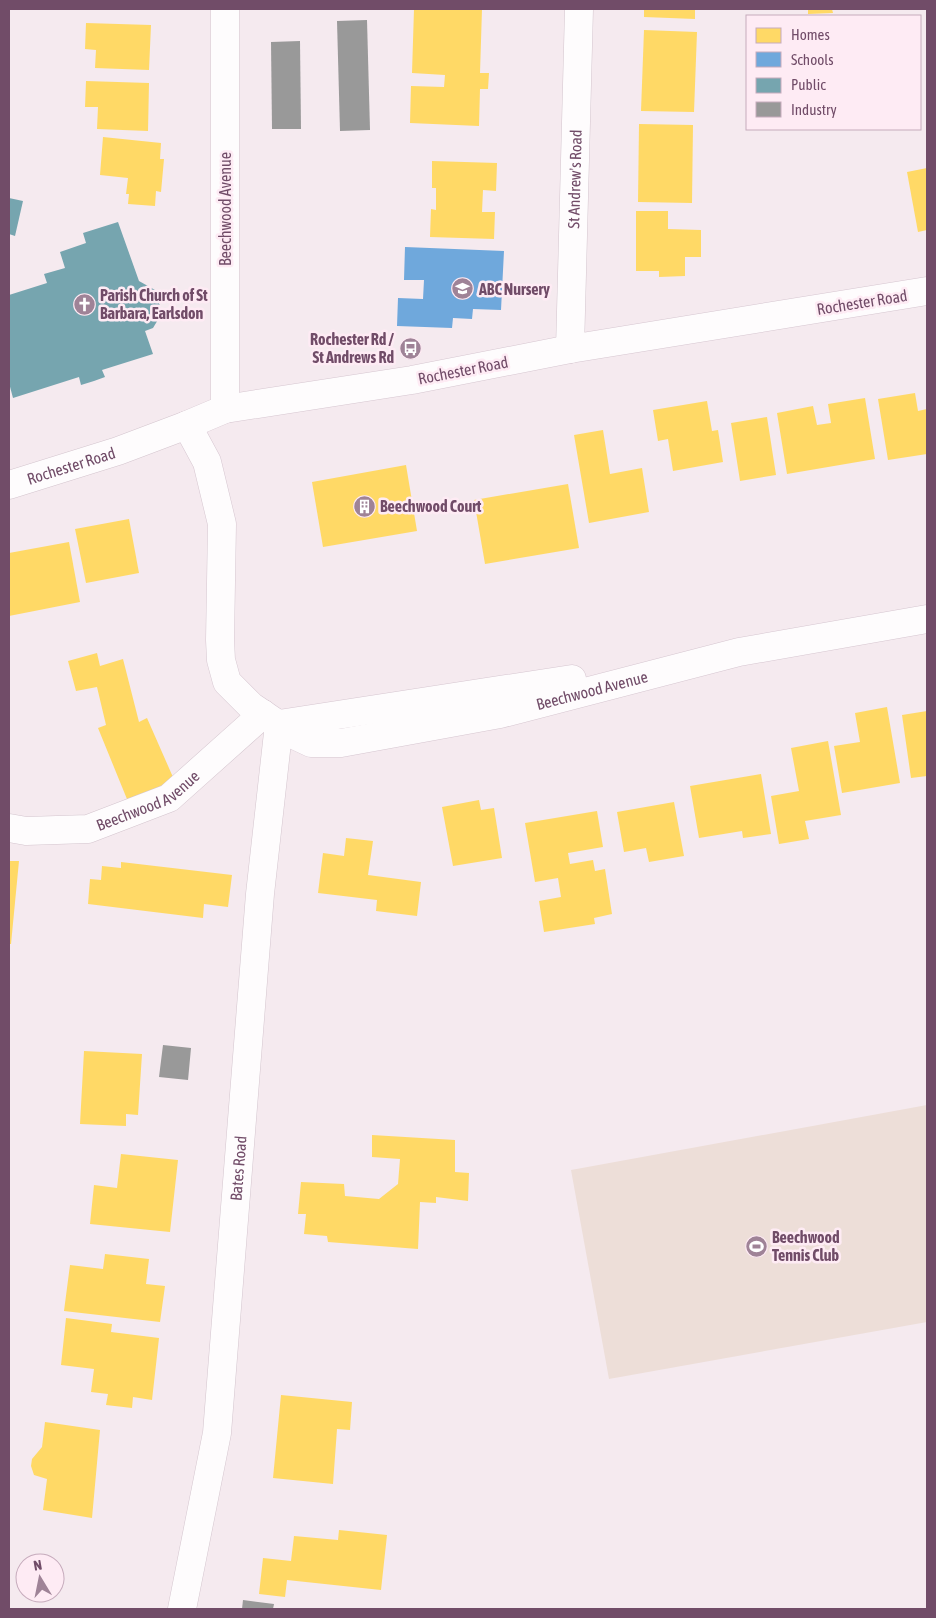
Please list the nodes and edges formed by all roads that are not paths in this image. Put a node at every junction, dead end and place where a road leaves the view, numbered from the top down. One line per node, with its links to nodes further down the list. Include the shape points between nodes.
1 (225, 9): 5 (street, Beechwood Avenue)
2 (579, 9): 4 (street, St Andrew's Road)
3 (927, 291): 4 (street, Rochester Road)
4 (570, 350): 5 (street, Rochester Road, via 412,380)
5 (225, 409): 6 (street, Rochester Road)
6 (187, 425): 7 (street, Rochester Road, via 102,457); 9 (street, via 208,462 222,524 220,660 226,682 239,696)
7 (9, 485)
8 (927, 620): 9 (street, via 739,652)
9 (271, 719): 10 (street, Beechwood Avenue, via 169,798 88,829 26,831); 11 (street, Bates Road, via 217,1433)
10 (9, 828)
11 (182, 1609)

